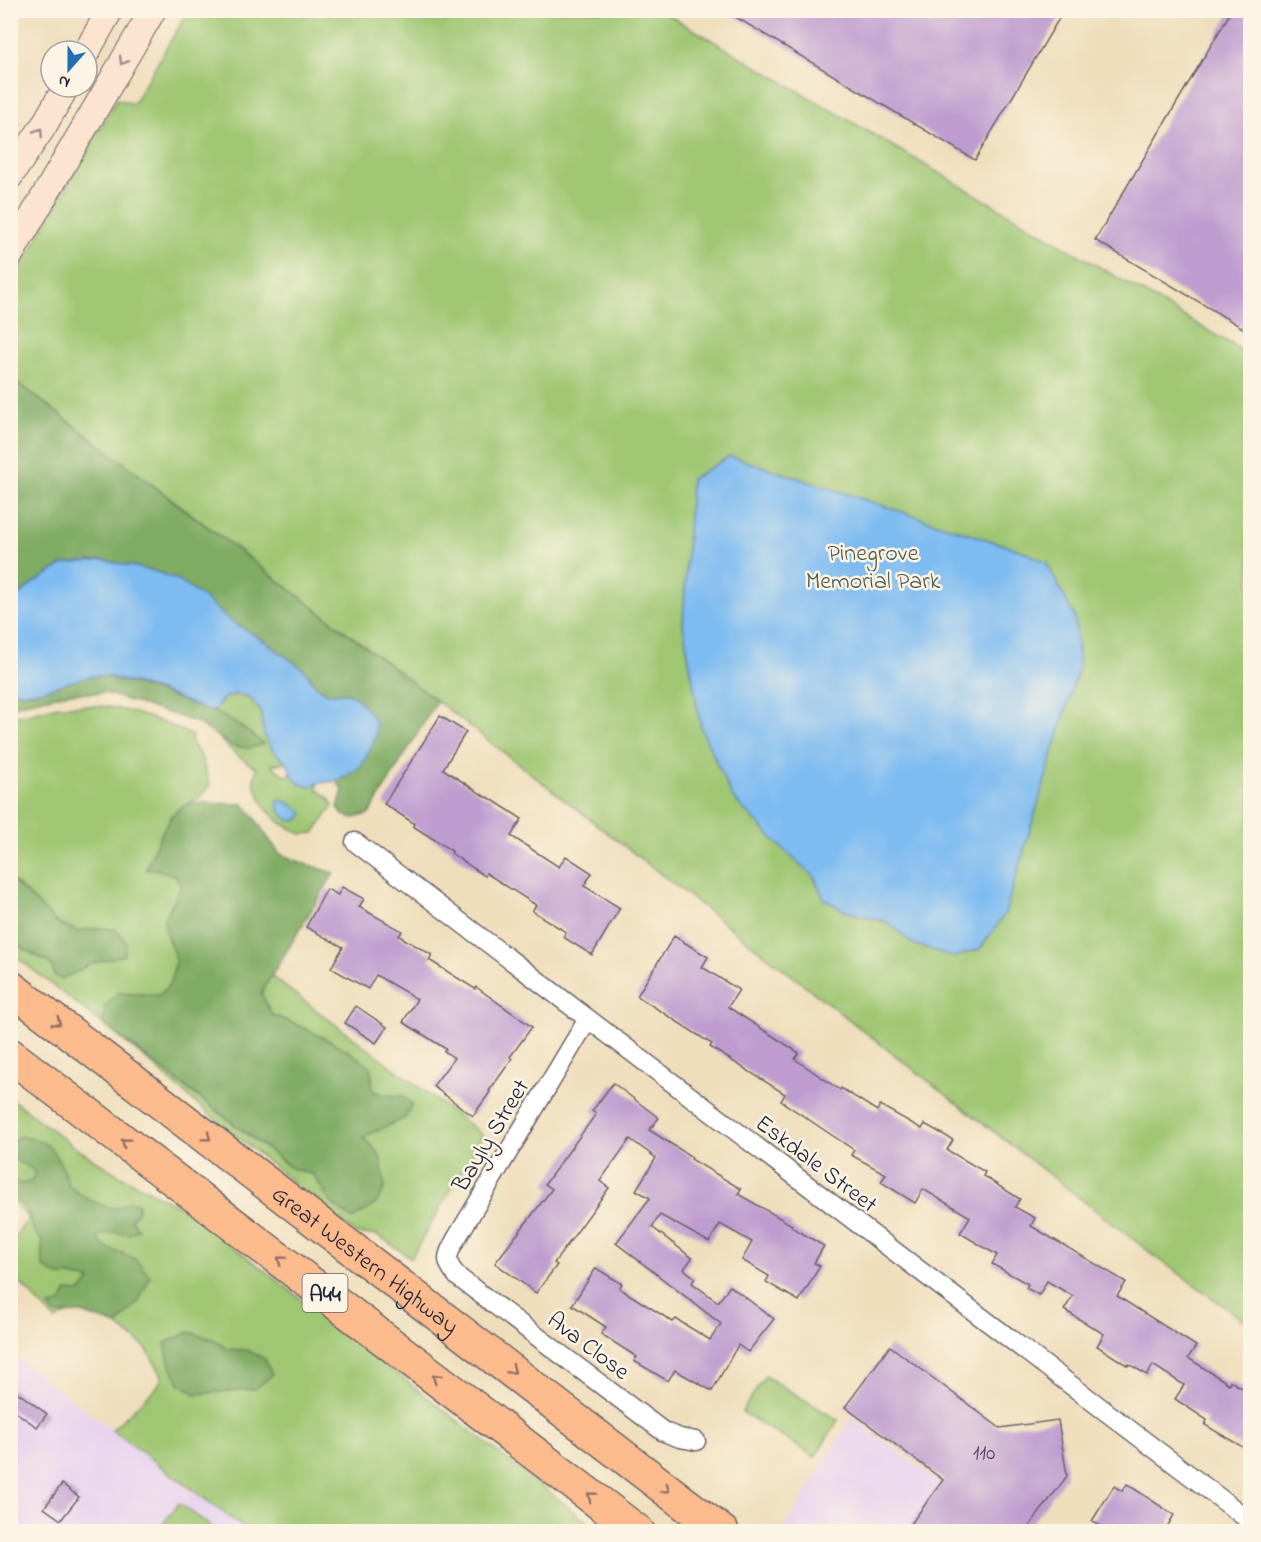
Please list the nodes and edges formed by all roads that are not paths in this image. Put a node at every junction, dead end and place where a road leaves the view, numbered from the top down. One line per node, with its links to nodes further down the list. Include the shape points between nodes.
1 (110, 10): 3 (main road)
2 (153, 10): 6 (main road, one-way to 6)
3 (94, 39)
4 (59, 99): 5 (main road, one-way to 4)
5 (10, 176)
6 (10, 255)
7 (355, 842): 9 (street, Eskdale Street)
8 (10, 987): 15 (highway, Great Western Highway / A44, one-way to 15)
9 (588, 1019): 11 (street, Bayly Street, via 451,1247 448,1266); 13 (street, Eskdale Street)
10 (11, 1055): 14 (highway, A44, one-way to 10)
11 (458, 1277): 12 (street, Ava Close, via 664,1432)
12 (696, 1441)
13 (1251, 1521)
14 (638, 1532)
15 (722, 1532)

